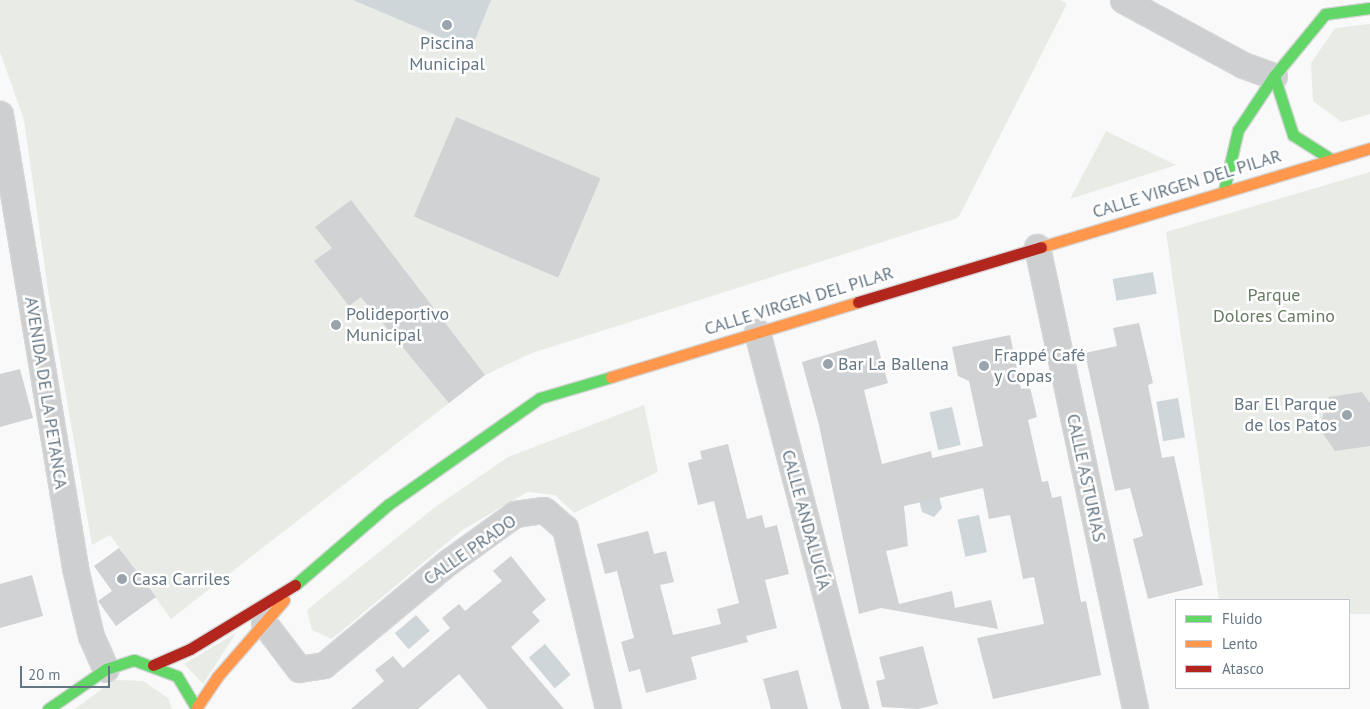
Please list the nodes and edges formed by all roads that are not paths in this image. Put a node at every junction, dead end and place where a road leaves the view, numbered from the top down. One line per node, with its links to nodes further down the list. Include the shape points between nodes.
1 (1122, 0): 3 (street)
2 (1370, 8): 4 (main road, via 1325,14)
3 (1159, 9): 4 (street, via 1243,66)
4 (1274, 76): 7 (main road, via 1293,135); 8 (main road, via 1238,130)
5 (0, 114): 14 (street, AVENIDA DE LA PETANCA, via 75,568 91,636)
6 (1370, 148): 7 (main road, CALLE VIRGEN DEL PILAR)
7 (1331, 159): 8 (main road, CALLE VIRGEN DEL PILAR)
8 (1224, 190): 9 (main road, CALLE VIRGEN DEL PILAR)
9 (1037, 247): 10 (main road, CALLE VIRGEN DEL PILAR); 19 (street, CALLE ASTURIAS)
10 (757, 332): 11 (main road, CALLE VIRGEN DEL PILAR, via 540,398 389,504); 18 (street, CALLE ANDALUCÍA)
11 (291, 589): 12 (main road, CALLE VIRGEN DEL PILAR); 13 (main road, CALLE VIRGEN DEL PILAR, via 190,649)
12 (264, 623): 15 (main road, CALLE VIRGEN DEL PILAR, via 217,677); 17 (street, CALLE PRADO, via 299,669 324,665 447,563 515,514 544,510 565,528)
13 (153, 665): 14 (main road, via 134,660); 15 (main road, via 177,676)
14 (106, 669): 16 (main road)
15 (197, 708)
16 (48, 709)
17 (608, 709)
18 (855, 709)
19 (1135, 709)

